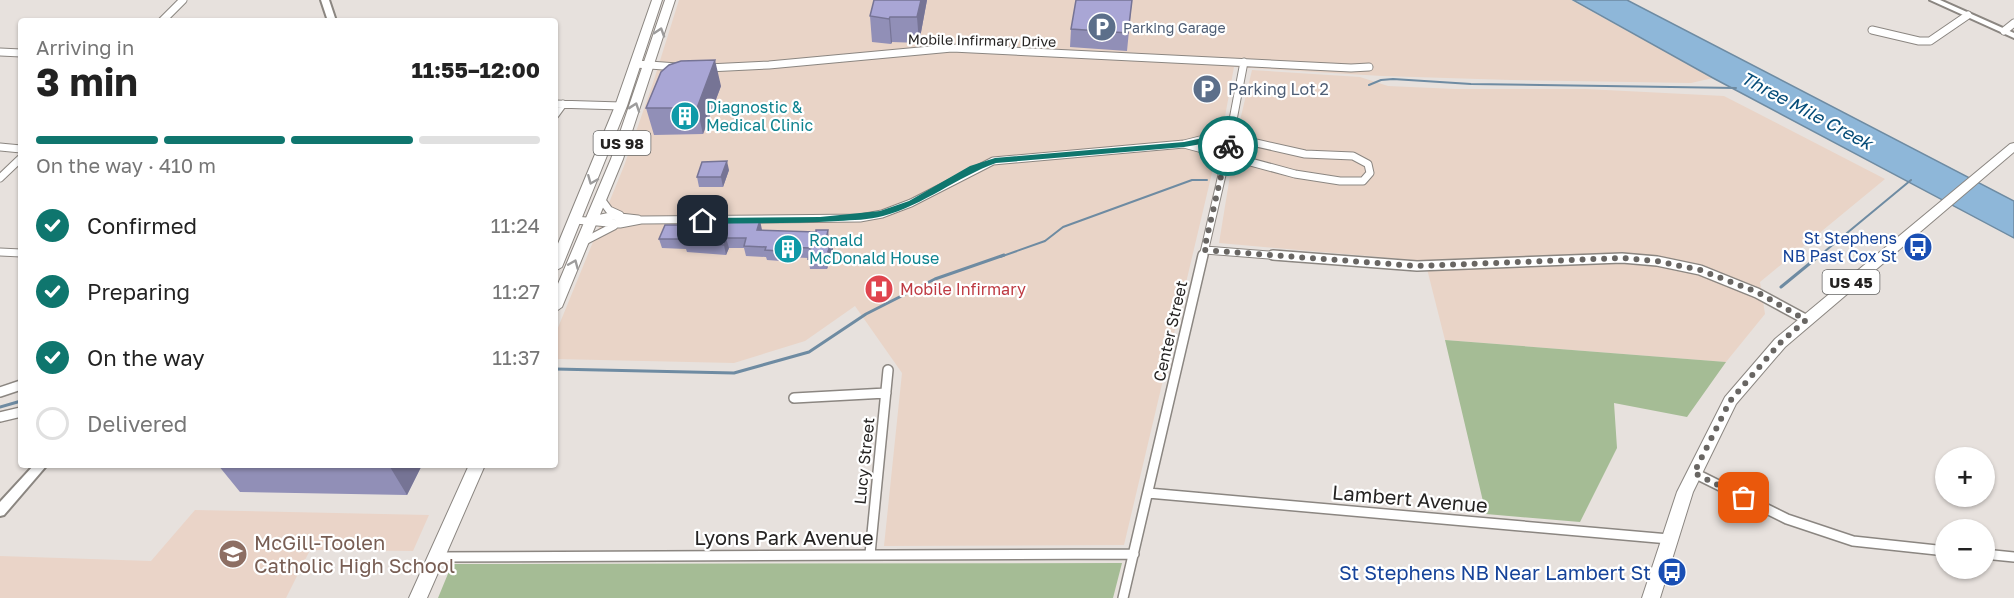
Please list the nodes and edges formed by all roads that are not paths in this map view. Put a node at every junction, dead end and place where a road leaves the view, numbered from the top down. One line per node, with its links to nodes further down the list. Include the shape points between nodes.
1 (183, 0): 7 (street)
2 (325, 0): 8 (street)
3 (657, 0): 15 (main road, US 98)
4 (670, 0): 16 (main road, US 98, one-way to 4)
5 (1934, 0): 6 (street)
6 (1968, 15): 10 (street, via 1930,41); 11 (street)
7 (165, 18)
8 (331, 18)
9 (2014, 23): 11 (street)
10 (1872, 30)
11 (2004, 31): 12 (street)
12 (2014, 36)
13 (0, 52): 14 (street)
14 (18, 53)
15 (636, 64): 16 (street); 22 (main road, US 98)
16 (649, 64): 18 (street); 31 (main road, US 98, one-way to 16)
17 (1243, 66): 19 (street, Mobile Infirmary Drive); 20 (street, Mobile Infirmary Drive, via 952,48 901,50 776,66); 23 (street, Center Street)
18 (684, 67)
19 (1369, 67)
20 (698, 68)
21 (559, 104): 22 (street)
22 (621, 106): 32 (main road, US 98, one-way to 32)
23 (1230, 137): 24 (street); 28 (street, Center Street); 28 (street, via 1305,154 1353,156 1368,164 1370,174 1363,181 1306,176)
24 (1184, 144): 28 (street); 34 (street, via 993,161 912,202 867,217)
25 (2014, 146): 41 (main road, US 45)
26 (0, 147): 27 (street)
27 (18, 149)
28 (1227, 153): 36 (street, Center Street)
29 (18, 161): 30 (street)
30 (0, 178)
31 (601, 199): 33 (main road, US 98); 34 (street)
32 (575, 220): 33 (street); 39 (main road, US 98)
33 (592, 220): 34 (street, via 602,224); 35 (main road, US 98)
34 (621, 220): 35 (street)
35 (583, 242): 40 (main road, US 98, one-way to 35)
36 (1204, 250): 41 (street, via 1417,266 1622,258 1657,261 1700,270 1757,292); 52 (street, Center Street)
37 (0, 252): 38 (street)
38 (18, 253)
39 (558, 260)
40 (558, 300)
41 (1806, 320): 51 (main road, US 45, via 1780,343 1730,401)
42 (888, 370): 45 (street, Lucy Street)
43 (18, 386): 44 (street)
44 (0, 392)
45 (886, 393): 46 (street); 56 (street, Lucy Street)
46 (794, 398)
47 (18, 413): 48 (street)
48 (0, 417)
49 (38, 468): 53 (street)
50 (476, 468): 59 (main road)
51 (1694, 473): 54 (main road, US 45); 55 (street, via 1787,519 1853,541)
52 (1148, 494): 54 (street, Lambert Avenue); 57 (street, Center Street)
53 (0, 511)
54 (1669, 539): 63 (main road, US 45)
55 (1935, 550)
56 (870, 554): 57 (street, Lyons Park Avenue); 59 (street, Lyons Park Avenue)
57 (1134, 554): 62 (street, Center Street)
58 (1995, 555): 60 (street)
59 (435, 557): 61 (main road)
60 (2014, 557)
61 (418, 598)
62 (1123, 598)
63 (1651, 598)

